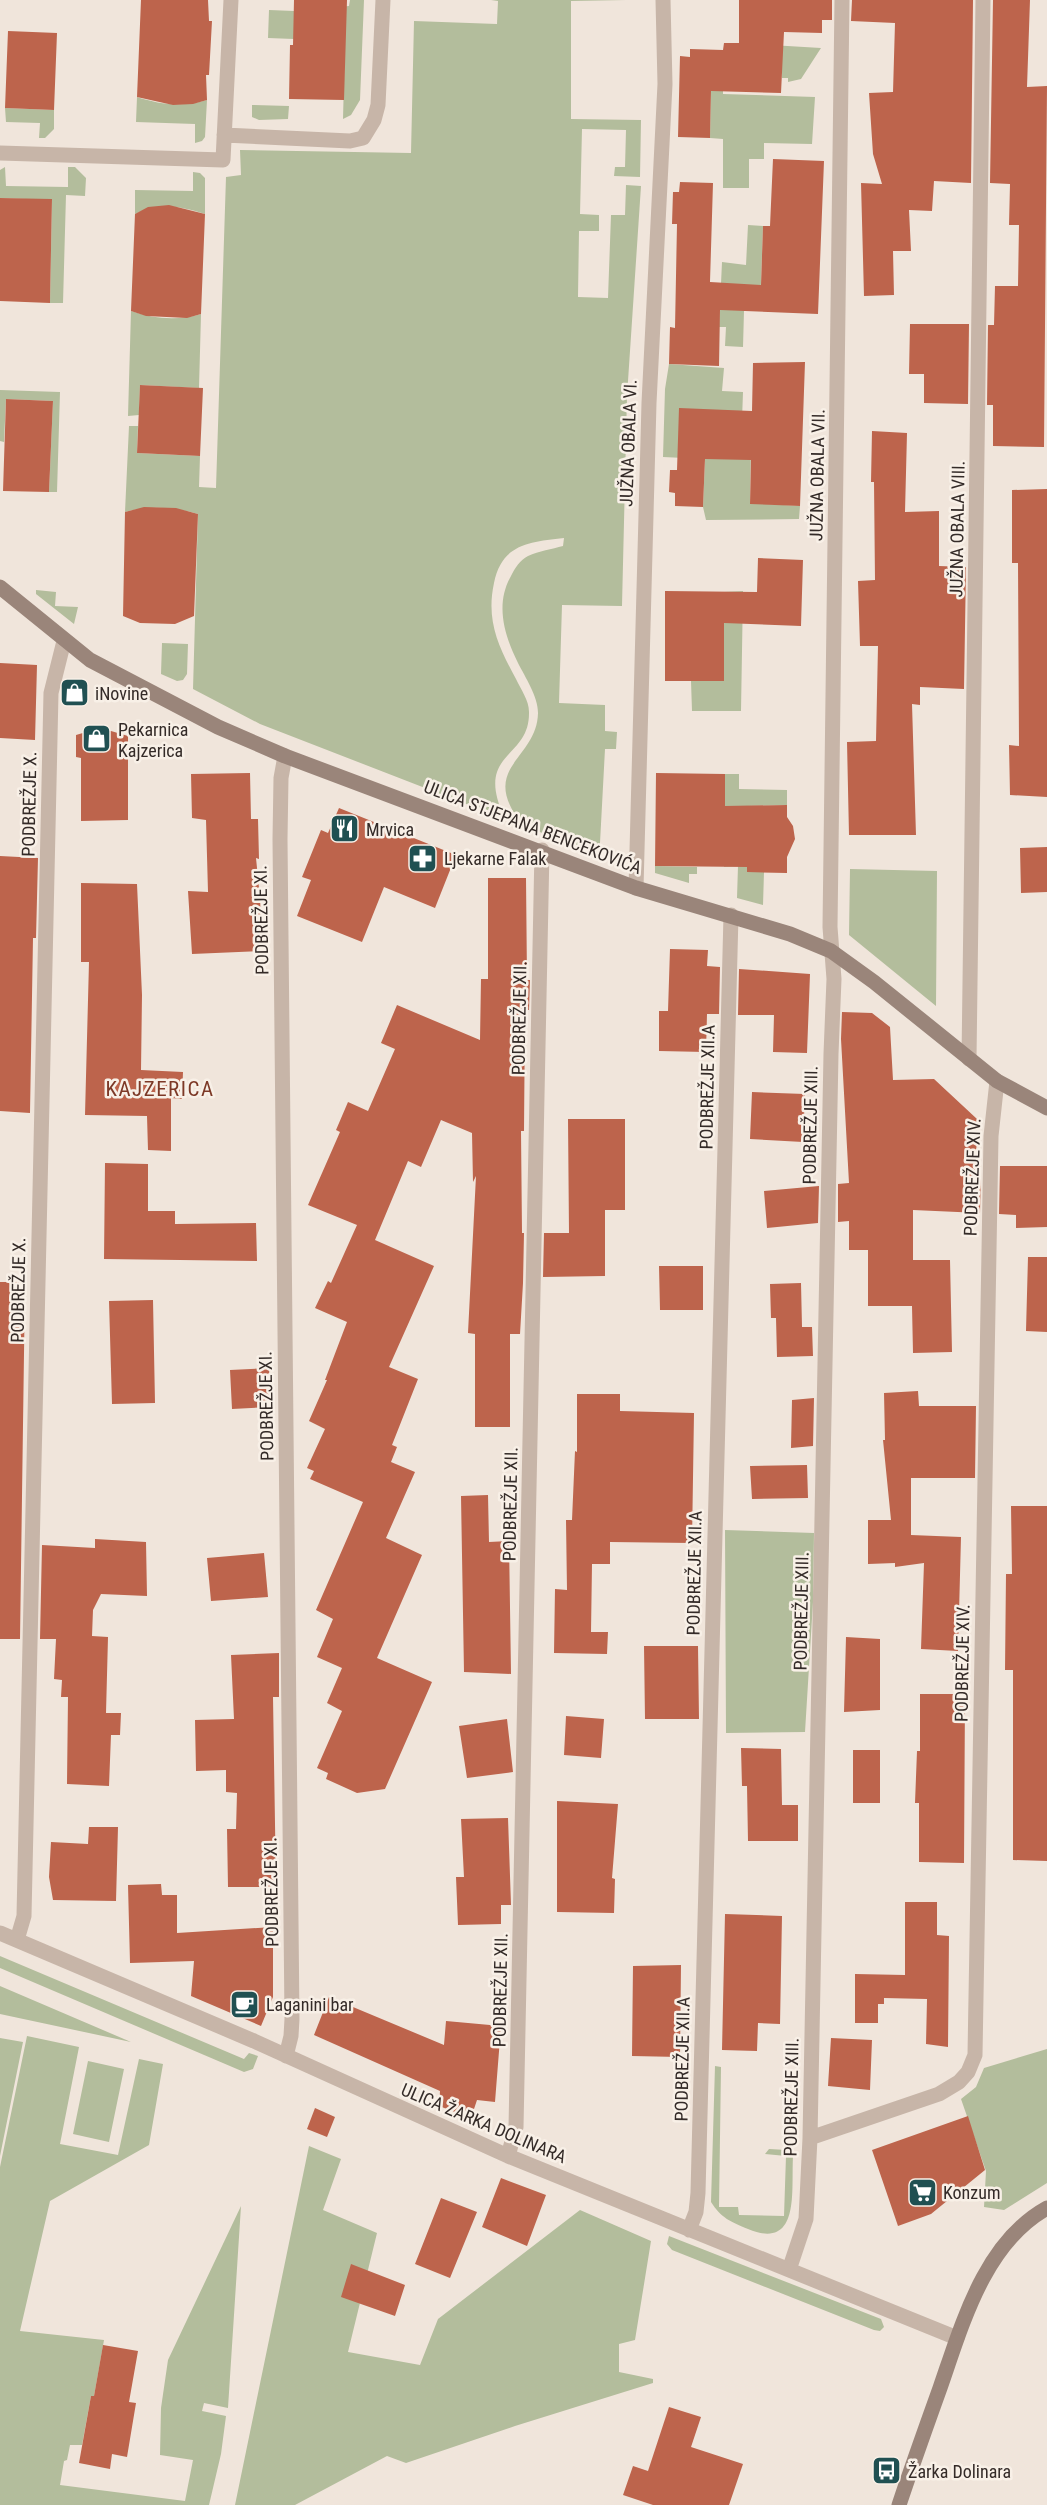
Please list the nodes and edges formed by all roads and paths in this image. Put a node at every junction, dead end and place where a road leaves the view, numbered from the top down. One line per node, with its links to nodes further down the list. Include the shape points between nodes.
1 (231, 0): 6 (street)
2 (383, 0): 6 (street, via 378,105 363,138 350,141)
3 (663, 0): 12 (street, JUŽNA OBALA VI., via 665,84 649,403)
4 (842, 0): 14 (street, JUŽNA OBALA VII.)
5 (983, 0): 15 (street, JUŽNA OBALA VIII.)
6 (224, 135): 7 (street, via 223,160)
7 (0, 153)
8 (0, 587): 9 (street, ULICA STJEPANA BENCEKOVIĆA)
9 (64, 641): 10 (street, ULICA STJEPANA BENCEKOVIĆA, via 90,660 218,727); 19 (street, PODBREŽJE X., via 51,693 24,1916)
10 (285, 756): 11 (street, ULICA STJEPANA BENCEKOVIĆA); 20 (street, PODBREŽJE XI., via 280,839 292,2019)
11 (542, 850): 12 (street, ULICA STJEPANA BENCEKOVIĆA); 22 (street, PODBREŽJE XII., via 516,2127)
12 (636, 888): 13 (street, ULICA STJEPANA BENCEKOVIĆA)
13 (731, 915): 14 (street, ULICA STJEPANA BENCEKOVIĆA); 24 (street, PODBREŽJE XII.A, via 698,2193)
14 (831, 951): 15 (street, ULICA STJEPANA BENCEKOVIĆA); 21 (street, PODBREŽJE XIII., via 834,979)
15 (969, 1059): 16 (street, ULICA STJEPANA BENCEKOVIĆA)
16 (997, 1081): 17 (street, ULICA STJEPANA BENCEKOVIĆA); 21 (street, PODBREŽJE XIV., via 991,1148 975,2055 964,2077 939,2094)
17 (1047, 1108)
18 (0, 1933): 19 (street, ULICA ŽARKA DOLINARA)
19 (17, 1940): 20 (street, ULICA ŽARKA DOLINARA)
20 (286, 2056): 22 (street, ULICA ŽARKA DOLINARA)
21 (810, 2138): 25 (street, PODBREŽJE XIII., via 806,2219)
22 (508, 2156): 24 (street, ULICA ŽARKA DOLINARA)
23 (1047, 2208): 26 (street, via 1012,2235 970,2303)
24 (689, 2230): 25 (street, ULICA ŽARKA DOLINARA)
25 (789, 2270): 26 (street, ULICA ŽARKA DOLINARA)
26 (957, 2337): 27 (street)
27 (898, 2505)

